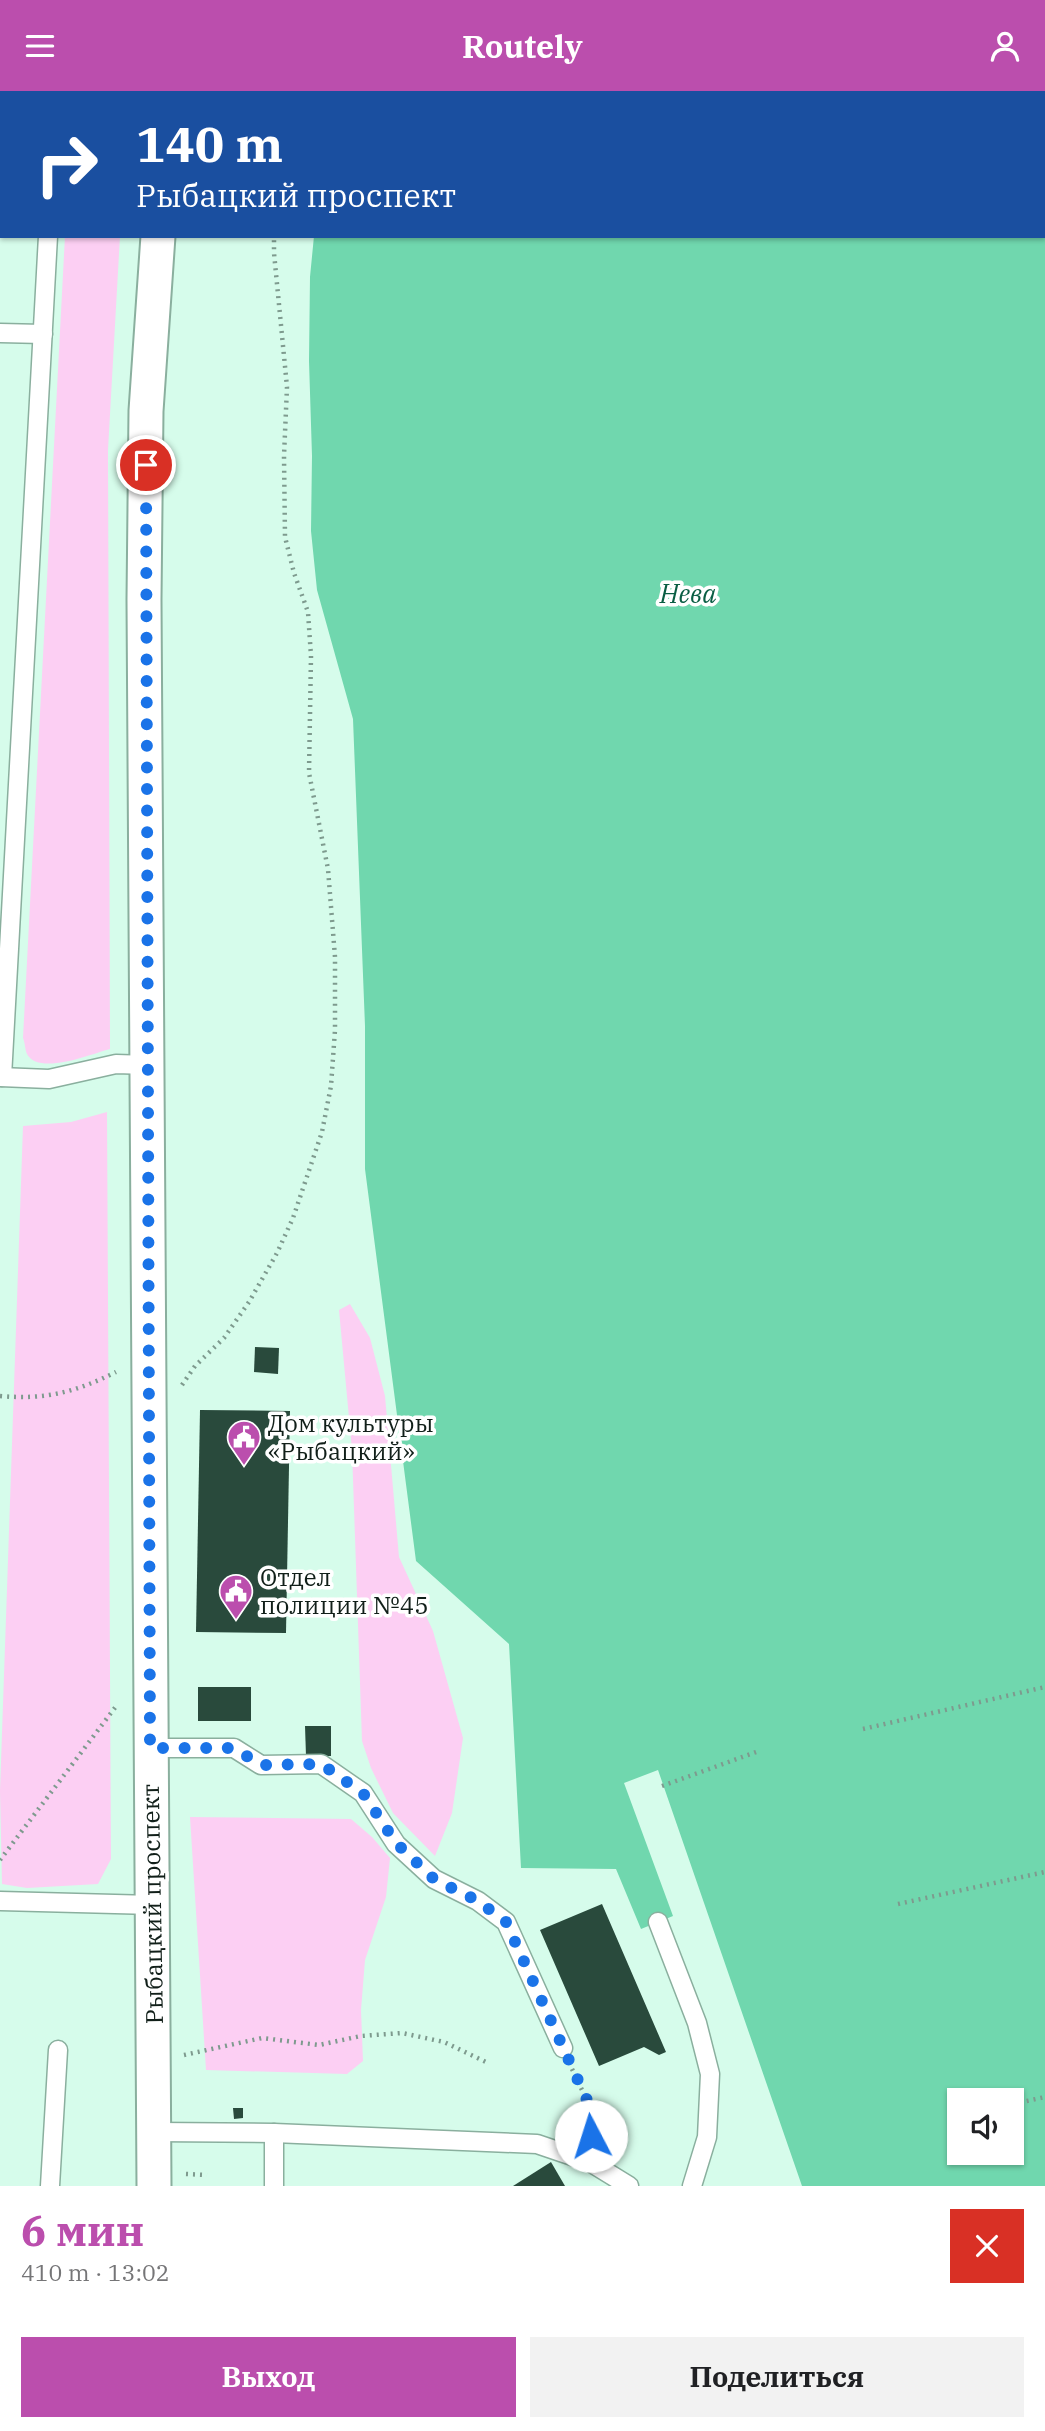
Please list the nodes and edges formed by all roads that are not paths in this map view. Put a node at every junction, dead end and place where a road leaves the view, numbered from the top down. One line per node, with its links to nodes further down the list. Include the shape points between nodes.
1 (48, 238): 4 (lane)
2 (158, 238): 6 (street, Рыбацкий проспект, via 146,411)
3 (0, 333): 4 (lane)
4 (43, 334): 5 (lane)
5 (6, 910): 7 (lane)
6 (148, 1065): 7 (lane, via 116,1065 49,1079); 8 (street, Рыбацкий проспект)
7 (1, 1077)
8 (150, 1748): 10 (street, Рыбацкий проспект); 12 (lane, via 234,1748 261,1765 321,1764 363,1793 396,1843 434,1879 478,1901 506,1922)
9 (0, 1901): 10 (lane)
10 (153, 1905): 14 (street, Рыбацкий проспект)
11 (658, 1922): 20 (lane, via 697,2023 710,2074 707,2137)
12 (563, 2048)
13 (58, 2050): 16 (lane)
14 (154, 2132): 15 (lane); 17 (street, Рыбацкий проспект)
15 (274, 2133): 18 (lane); 19 (lane, via 537,2144 590,2162)
16 (50, 2186)
17 (154, 2186)
18 (274, 2186)
19 (629, 2186)
20 (692, 2186)

